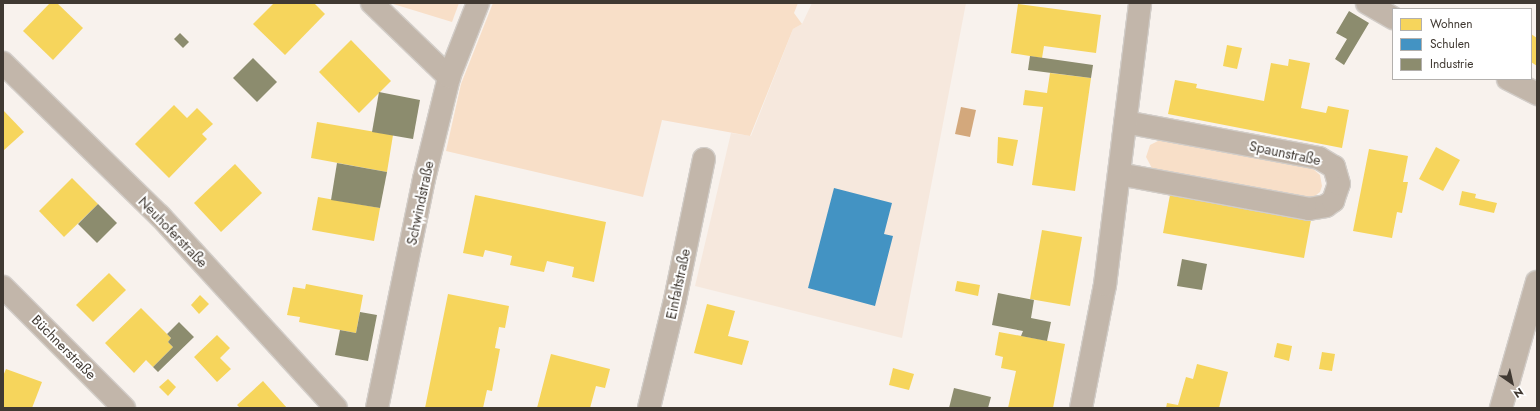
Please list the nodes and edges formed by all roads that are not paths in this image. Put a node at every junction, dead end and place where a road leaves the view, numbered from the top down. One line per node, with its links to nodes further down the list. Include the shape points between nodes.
1 (372, 3): 7 (street)
2 (478, 3): 7 (street, Schwindstraße)
3 (1140, 3): 10 (street)
4 (1366, 3): 5 (street)
5 (1392, 17)
6 (3, 63): 16 (street, Neuhoferstraße, via 160,216)
7 (449, 77): 17 (street, Schwindstraße, via 424,179)
8 (1510, 80): 9 (street)
9 (1537, 94)
10 (1125, 122): 12 (street); 12 (street, Spaunstraße, via 1319,158 1334,167 1339,184 1335,197 1326,206 1309,209)
11 (704, 159): 18 (street, Einfaltstraße, via 676,300)
12 (1119, 174): 19 (street, via 1105,285)
13 (1537, 282): 20 (street)
14 (3, 287): 15 (street, Büchnerstraße)
15 (124, 408)
16 (336, 408)
17 (377, 408)
18 (648, 408)
19 (1081, 408)
20 (1501, 408)

